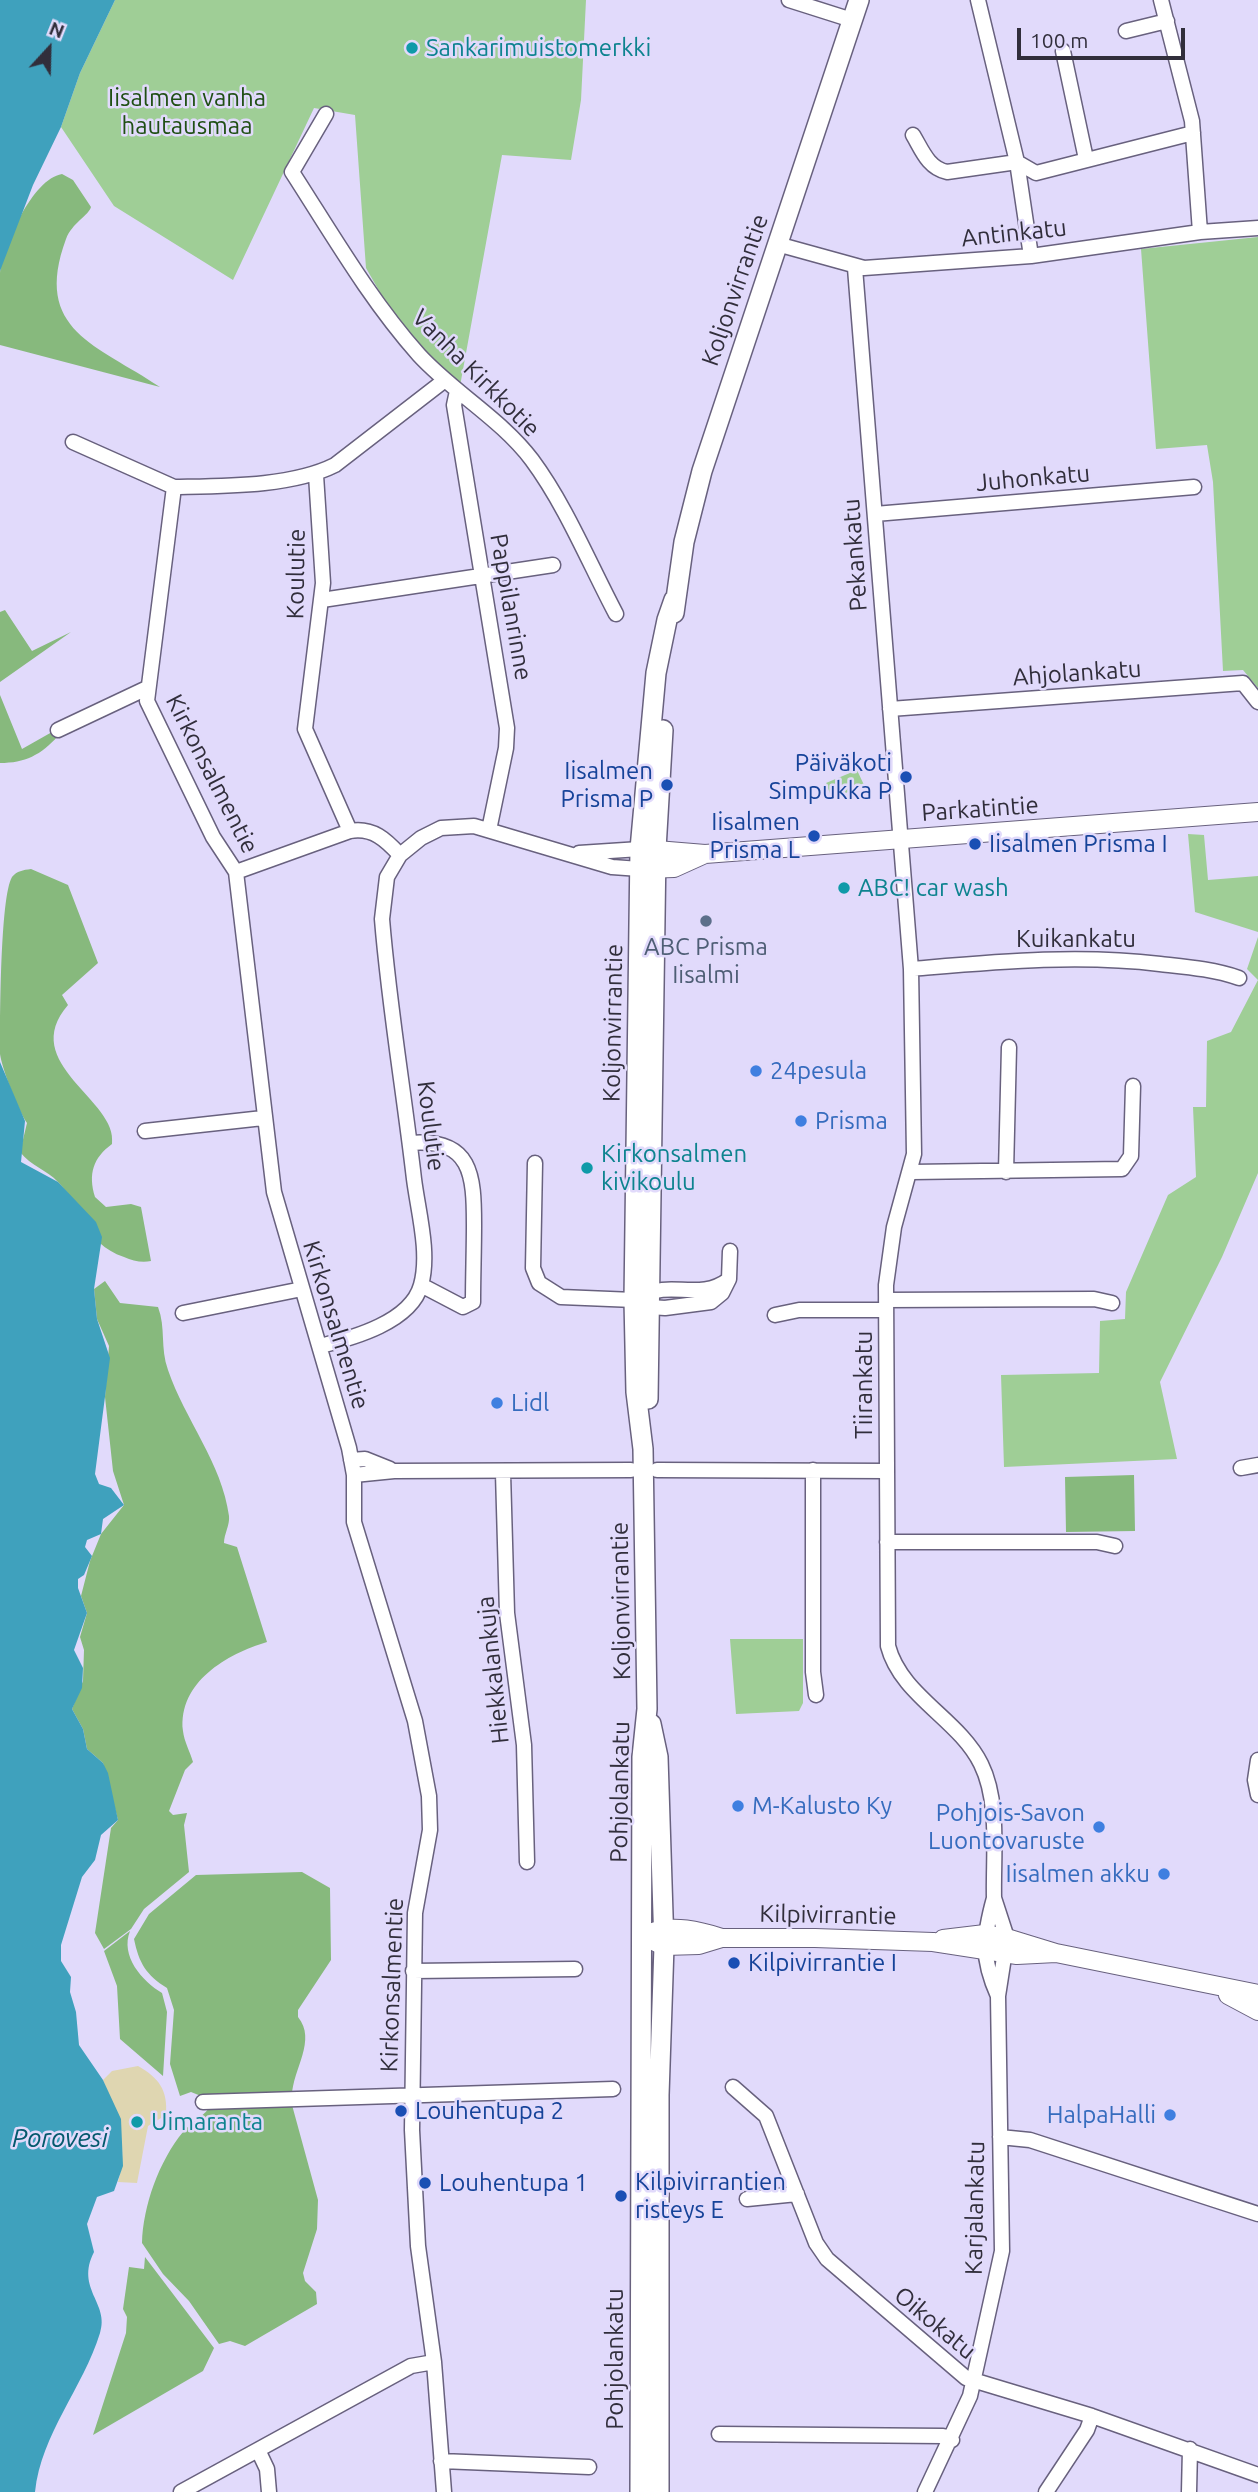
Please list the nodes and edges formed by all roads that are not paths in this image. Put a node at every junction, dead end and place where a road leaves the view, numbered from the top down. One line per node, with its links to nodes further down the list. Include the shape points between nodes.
1 (789, 0): 5 (street)
2 (859, 0): 5 (main road, Koljonvirrantie)
3 (978, 0): 13 (street)
4 (1161, 0): 6 (street)
5 (852, 20): 16 (main road, Koljonvirrantie)
6 (1167, 21): 7 (street); 10 (street)
7 (1126, 31)
8 (1063, 51): 12 (street)
9 (326, 114): 19 (street, Vanha Kirkkotie, via 292,172 391,321)
10 (1193, 133): 12 (street); 15 (street)
11 (913, 135): 13 (street, via 927,160 939,170)
12 (1086, 159): 13 (street, via 1036,173)
13 (1017, 162): 17 (street)
14 (1258, 228): 15 (street, Antinkatu)
15 (1200, 232): 17 (street, Antinkatu)
16 (777, 244): 18 (street, Antinkatu); 38 (main road, Koljonvirrantie, via 702,471 667,620 644,781)
17 (1031, 256): 18 (street, Antinkatu)
18 (855, 268): 25 (street, Pekankatu)
19 (445, 380): 20 (street, Vanha Kirkkotie); 22 (street)
20 (457, 391): 27 (street, Pappilanrinne, via 454,405); 29 (street, Vanha Kirkkotie, via 515,440 532,461)
21 (73, 442): 23 (street)
22 (316, 475): 23 (street); 28 (street, Koulutie, via 324,568)
23 (174, 487): 30 (street, Kirkonsalmentie)
24 (1194, 487): 25 (street, Juhonkatu)
25 (875, 514): 32 (street, Pekankatu)
26 (553, 565): 27 (street)
27 (482, 576): 28 (street); 35 (street, Pappilanrinne, via 507,727)
28 (322, 600): 36 (street, Koulutie, via 305,729)
29 (616, 614)
30 (147, 688): 33 (street); 43 (street, Kirkonsalmentie, via 151,715)
31 (1258, 702): 32 (street, Ahjolankatu, via 1243,683)
32 (890, 709): 37 (street, Pekankatu)
33 (58, 730)
34 (1258, 812): 37 (street, Parkatintie)
35 (489, 830): 39 (street); 41 (street, via 441,828)
36 (350, 831): 41 (street, via 370,831); 43 (street)
37 (900, 839): 40 (street, Parkatintie); 44 (street, Tiirankatu)
38 (648, 849): 39 (street); 40 (street, Parkatintie); 42 (main road, Koljonvirrantie)
39 (561, 853): 42 (street, via 612,867)
40 (705, 854): 42 (street, Parkatintie, via 686,865)
41 (400, 855): 50 (street, Koulutie, via 387,877 382,919)
42 (648, 869): 57 (main road, Koljonvirrantie)
43 (236, 872): 48 (street, Kirkonsalmentie)
44 (911, 969): 45 (street, Kuikankatu, via 1056,957 1111,958 1217,970); 52 (street, Tiirankatu)
45 (1239, 978)
46 (1009, 1047): 53 (street)
47 (1133, 1086): 53 (street, via 1131,1156 1122,1169)
48 (263, 1118): 49 (street); 56 (street, Kirkonsalmentie, via 279,1216)
49 (145, 1131)
50 (410, 1143): 55 (street, Koulutie, via 423,1256); 55 (street, via 436,1143 452,1150 467,1164 474,1184 473,1302 463,1307)
51 (535, 1163): 57 (street, via 533,1268 539,1283 561,1297)
52 (912, 1172): 53 (street); 59 (street, Tiirankatu, via 894,1227)
53 (1006, 1172)
54 (730, 1251): 57 (street, via 729,1279 711,1302)
55 (421, 1285): 62 (street, via 398,1314)
56 (302, 1289): 60 (street); 62 (street, Kirkonsalmentie)
57 (645, 1300): 74 (main road, Koljonvirrantie, via 636,1392 643,1449)
58 (1112, 1303): 59 (street, via 1094,1299)
59 (886, 1305): 61 (street); 69 (street, Tiirankatu)
60 (183, 1313)
61 (775, 1315)
62 (320, 1346): 64 (street, Kirkonsalmentie)
63 (1258, 1465): 65 (street)
64 (352, 1467): 70 (street); 84 (street, Kirkonsalmentie, via 354,1522 415,1721 429,1796 430,1830 416,1898)
65 (1241, 1468)
66 (631, 1470): 70 (street)
67 (657, 1470): 68 (street)
68 (813, 1470): 69 (street); 73 (street)
69 (887, 1471): 71 (street, Tiirankatu)
70 (503, 1472): 77 (street, Hiekkalankuja, via 507,1614 524,1745)
71 (887, 1542): 72 (street, via 1097,1542); 78 (street, Tiirankatu, via 891,1656 904,1677 973,1750 985,1771 992,1799)
72 (1115, 1546)
73 (816, 1695)
74 (647, 1709): 79 (main road, Pohjolankatu, via 642,1757); 80 (main road, Pohjolankatu, via 658,1757)
75 (1258, 1760): 76 (street)
76 (1258, 1795)
77 (527, 1862)
78 (994, 1898): 81 (street, Tiirankatu); 82 (street, Tiirankatu)
79 (643, 1937): 80 (street, Kilpivirrantie); 110 (main road, Pohjolankatu)
80 (664, 1938): 81 (street, Kilpivirrantie, via 699,1945 722,1938); 111 (main road, Pohjolankatu, via 659,2095)
81 (985, 1942): 82 (street, Kilpivirrantie); 87 (street, Karjalankatu, via 987,1970)
82 (1007, 1946): 85 (street, Kilpivirrantie, via 1118,1964); 87 (street, Karjalankatu)
83 (575, 1969): 84 (street)
84 (413, 1970): 91 (street, Kirkonsalmentie)
85 (1209, 1986): 86 (street, Kilpivirrantie); 88 (street, Kilpivirrantie)
86 (1258, 1994)
87 (998, 1996): 93 (street, Karjalankatu)
88 (1258, 2011)
89 (733, 2087): 94 (street, Oikokatu, via 766,2116)
90 (613, 2089): 91 (street)
91 (412, 2094): 92 (street); 97 (street, Kirkonsalmentie, via 418,2246)
92 (203, 2102)
93 (1000, 2137): 96 (street, via 1030,2140); 98 (street, Karjalankatu, via 1002,2251)
94 (797, 2194): 95 (street); 98 (street, Oikokatu, via 827,2259)
95 (747, 2199)
96 (1258, 2214)
97 (434, 2362): 103 (street, via 411,2366); 104 (street, Kirkonsalmentie)
98 (974, 2382): 99 (street, Oikokatu); 101 (street, Karjalankatu)
99 (1092, 2416): 102 (street, Oikokatu); 113 (street)
100 (719, 2434): 101 (street, via 943,2436)
101 (952, 2440): 112 (street, Karjalankatu)
102 (1189, 2449): 106 (street, Oikokatu); 114 (street)
103 (258, 2450): 107 (street); 108 (street, via 267,2469)
104 (441, 2461): 105 (street); 109 (street, Kirkonsalmentie)
105 (589, 2467)
106 (1258, 2475)
107 (181, 2492)
108 (269, 2492)
109 (444, 2492)
110 (640, 2492)
111 (659, 2492)
112 (925, 2492)
113 (1046, 2492)
114 (1189, 2492)

